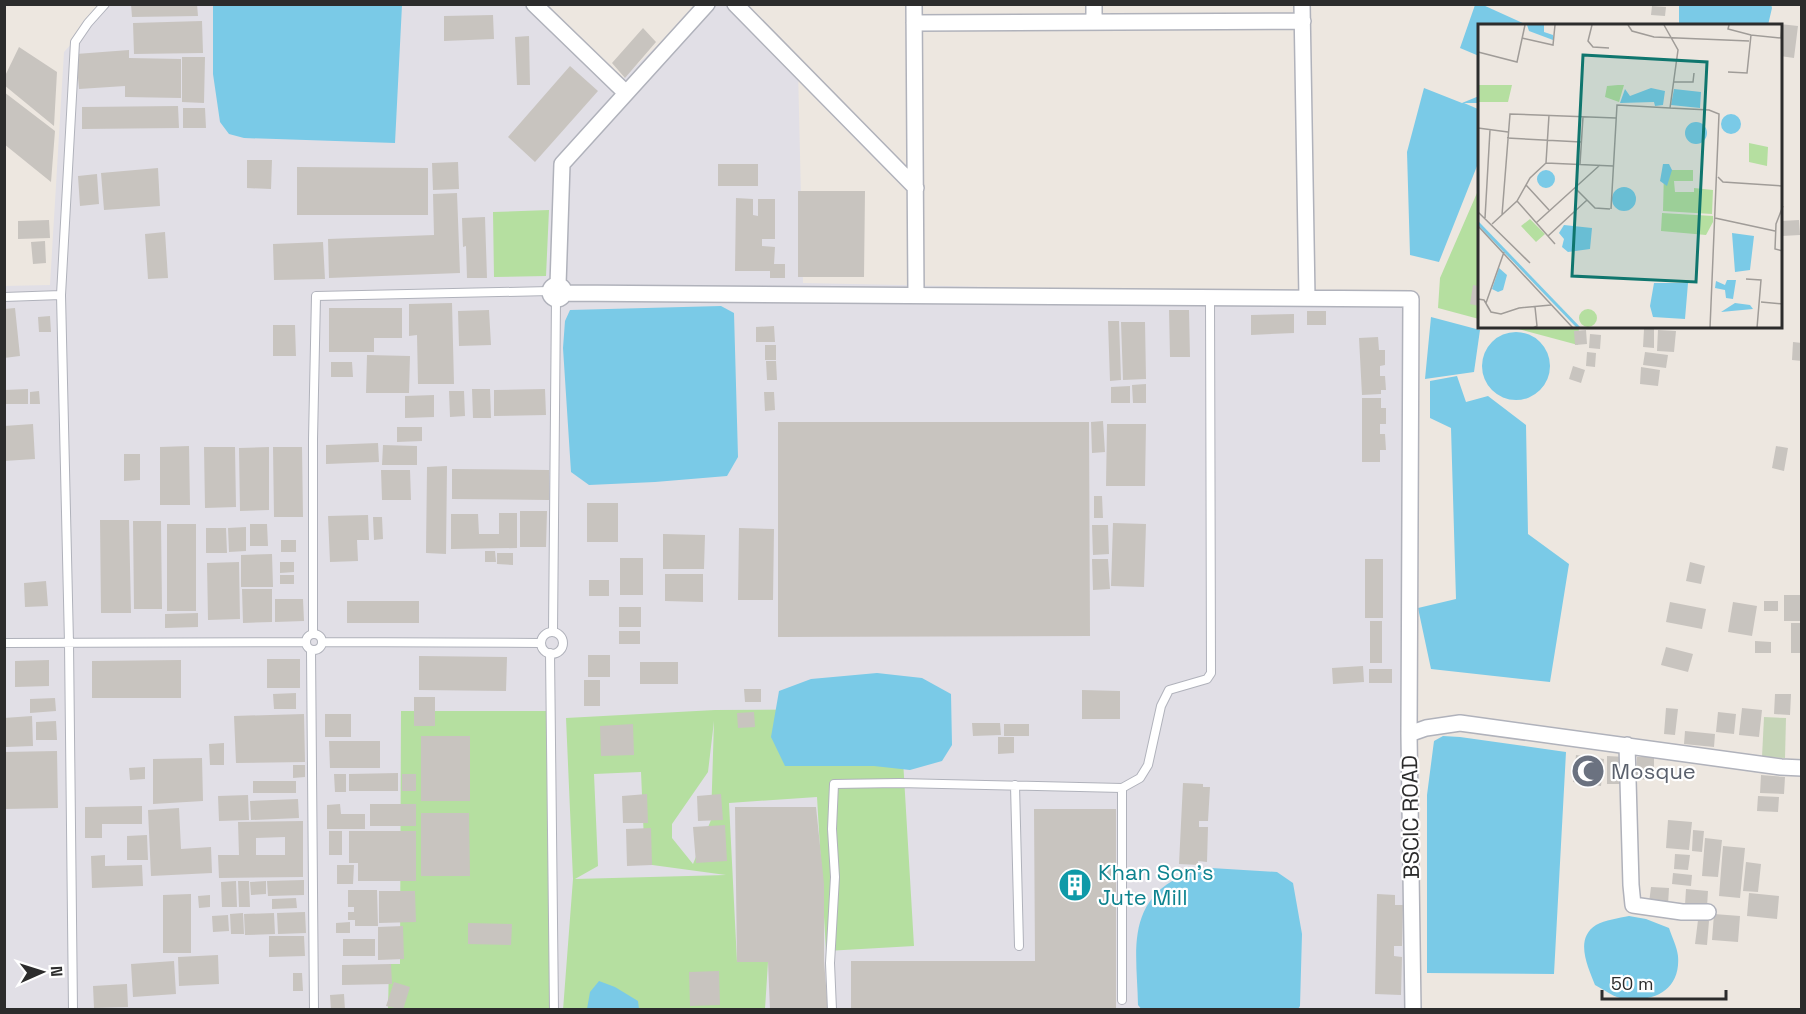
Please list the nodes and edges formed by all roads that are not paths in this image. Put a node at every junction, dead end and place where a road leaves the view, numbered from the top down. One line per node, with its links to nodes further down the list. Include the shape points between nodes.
1 (105, 4): 14 (lane, via 75,42)
2 (534, 4): 11 (street)
3 (707, 4): 11 (street)
4 (735, 4): 12 (street)
5 (914, 4): 9 (street)
6 (1094, 4): 10 (street)
7 (1302, 4): 8 (street)
8 (1303, 21): 10 (street); 18 (street)
9 (914, 22): 10 (street); 12 (street)
10 (1094, 22)
11 (626, 93): 13 (street, via 562,164)
12 (916, 188): 15 (street)
13 (557, 292): 15 (street); 19 (lane); 20 (lane, via 316,296)
14 (61, 295): 16 (lane); 24 (lane)
15 (916, 295): 17 (street)
16 (4, 297)
17 (1210, 297): 18 (street); 32 (lane, via 1211,673 1208,679 1169,690 1161,706 1148,765 1140,778)
18 (1307, 298): 28 (street, via 1411,299)
19 (554, 632): 25 (lane, via 545,634); 27 (lane, via 563,642 559,651)
20 (313, 634): 21 (lane); 22 (lane)
21 (305, 642): 24 (lane); 26 (lane)
22 (323, 642): 25 (lane); 26 (lane, via 316,651)
23 (4, 643): 24 (lane)
24 (69, 643): 36 (lane)
25 (541, 643): 27 (lane)
26 (311, 650): 37 (lane)
27 (550, 653): 38 (lane)
28 (1409, 734): 29 (street, BSCIC ROAD, via 1461,723); 40 (street, BSCIC ROAD)
29 (1627, 745): 30 (street, BSCIC ROAD); 33 (street, via 1633,905)
30 (1802, 768)
31 (1015, 785): 32 (lane); 34 (lane); 39 (lane, via 834,784)
32 (1122, 788): 35 (lane)
33 (1708, 912)
34 (1019, 946)
35 (1122, 1000)
36 (73, 1010)
37 (314, 1010)
38 (554, 1010)
39 (832, 1010)
40 (1413, 1010)

